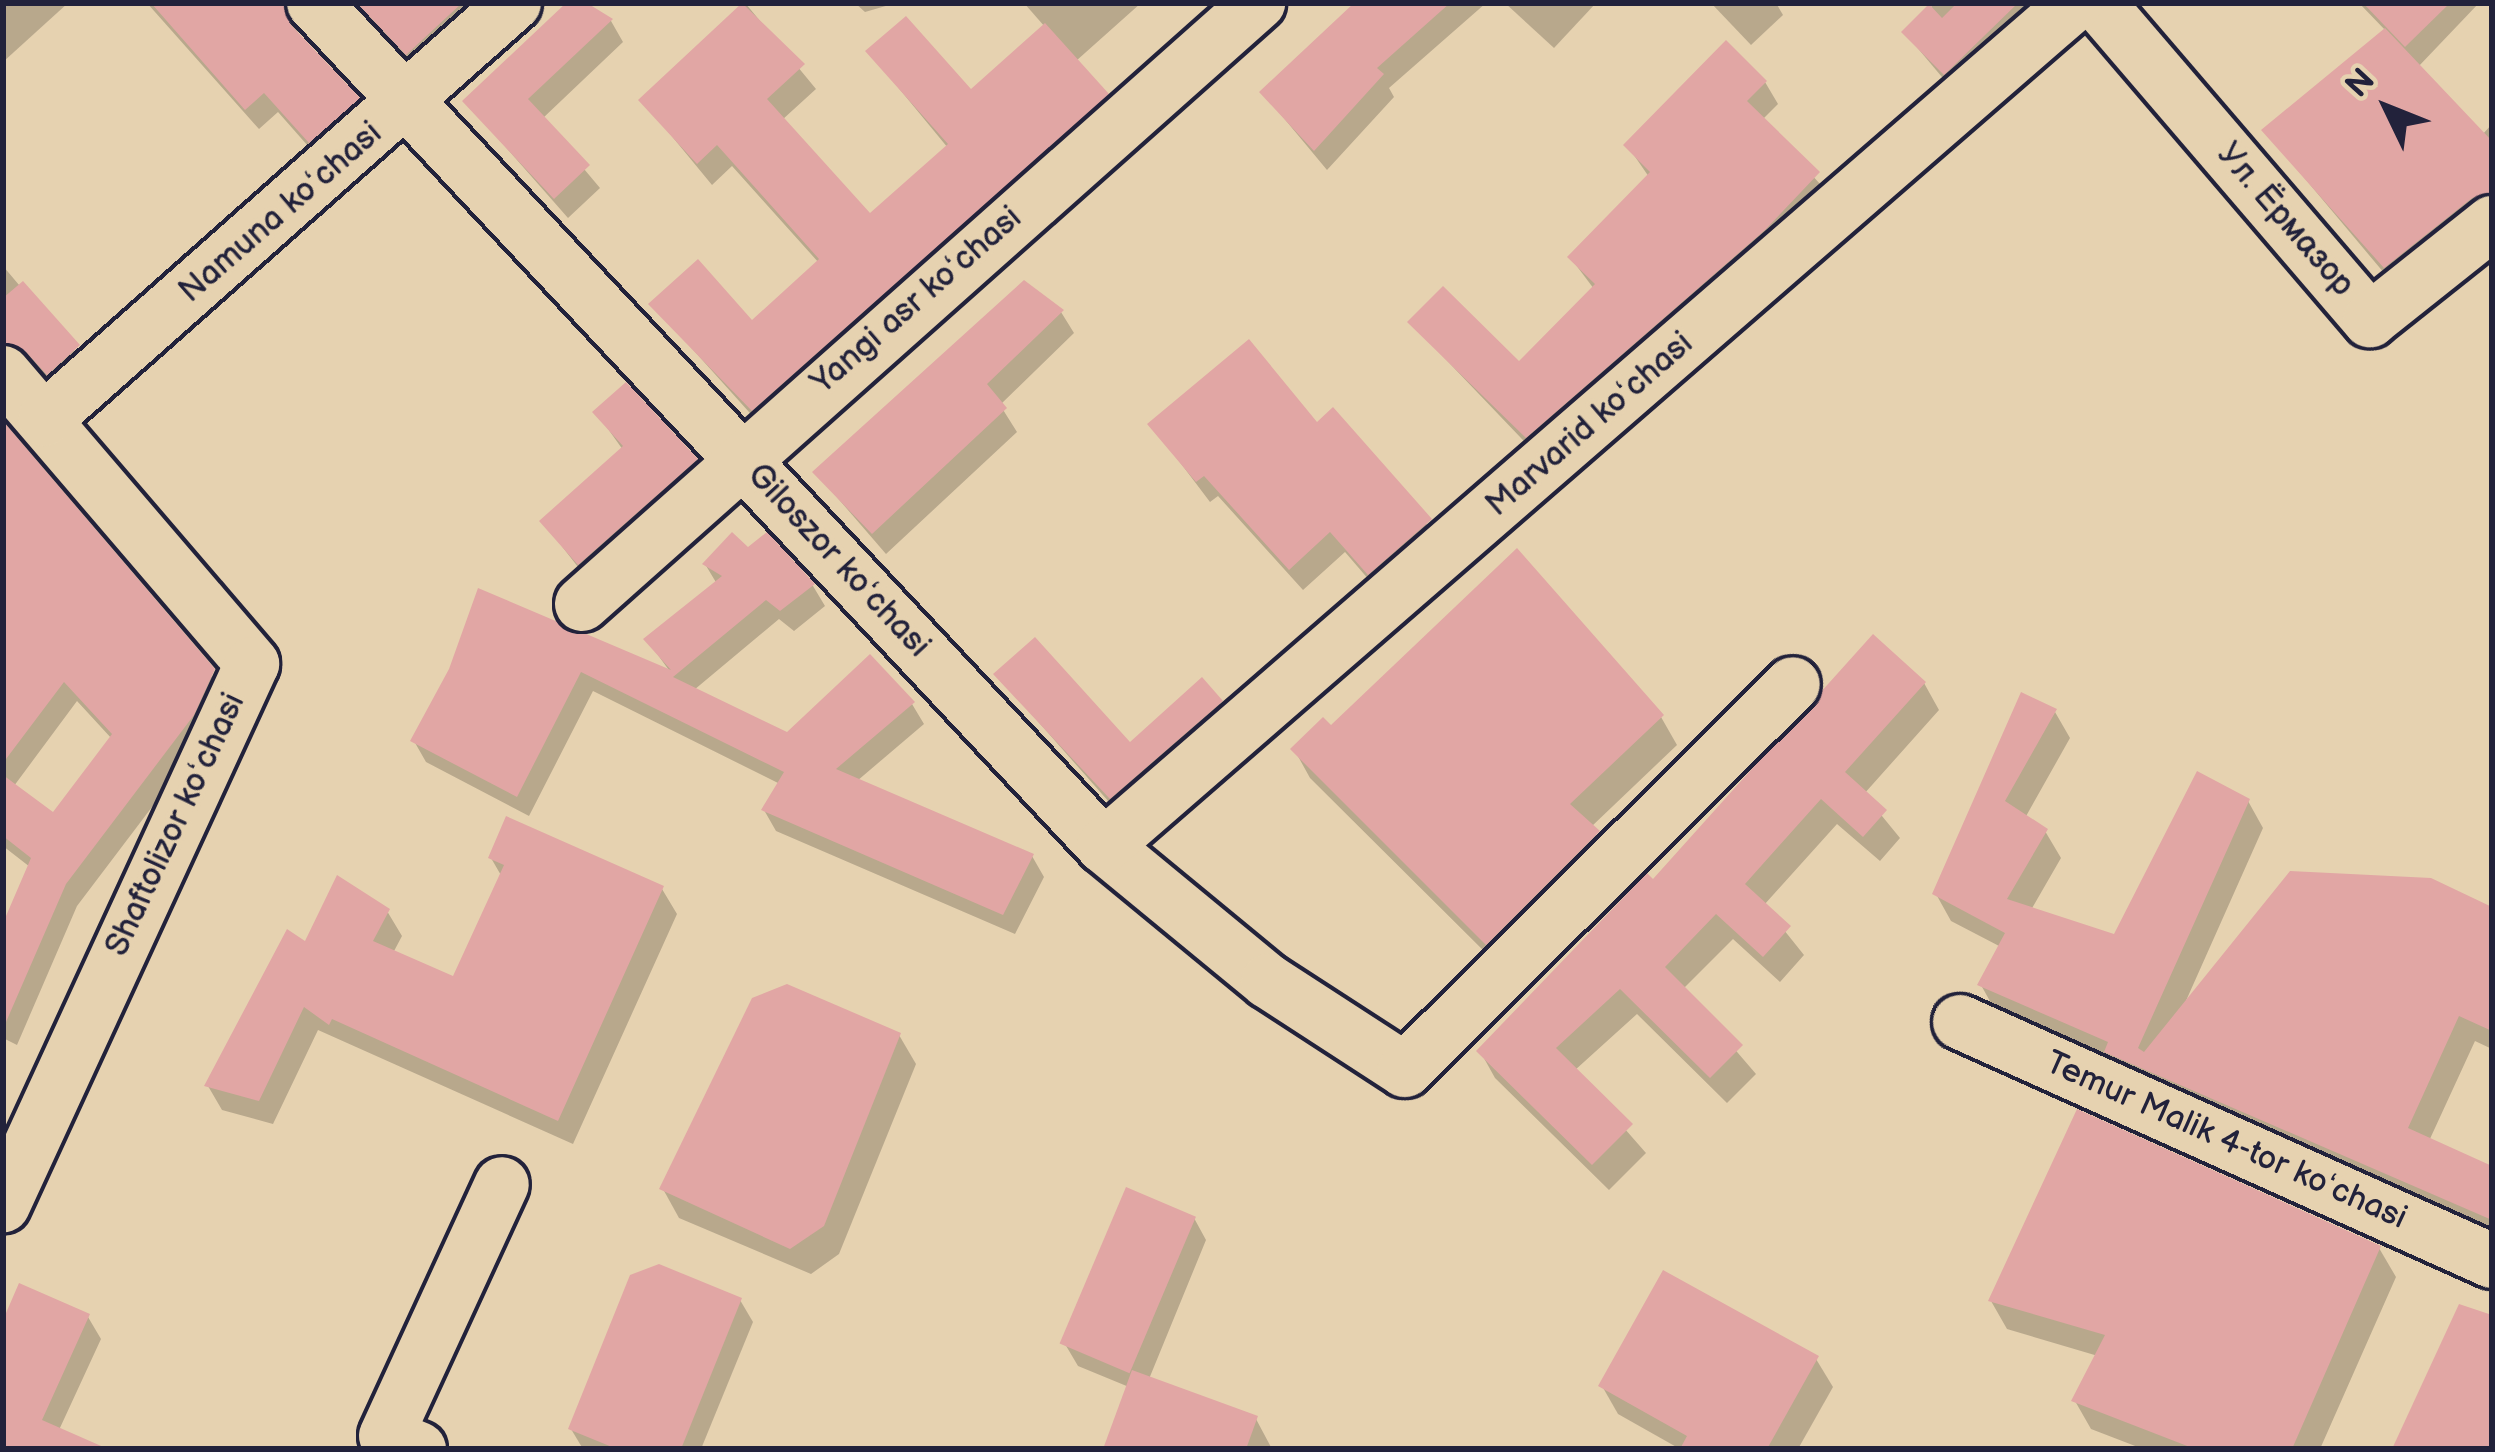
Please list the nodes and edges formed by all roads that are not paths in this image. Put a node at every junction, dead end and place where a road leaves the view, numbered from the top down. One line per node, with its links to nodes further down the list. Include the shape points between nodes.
1 (314, 3): 6 (street, Giloszor koʻchasi)
2 (514, 3): 6 (street, Namuna koʻchasi)
3 (1258, 3): 10 (street, Yangi asr koʻchasi)
4 (2075, 3): 13 (street, Marvarid koʻchasi)
5 (2098, 3): 7 (street, Ул. Ёрмазор, via 2370,320)
6 (406, 104): 9 (street, Namuna koʻchasi); 10 (street, Giloszor koʻchasi)
7 (2492, 224)
8 (3, 373): 9 (street, Shaftolizor koʻchasi)
9 (45, 419): 15 (street, Shaftolizor koʻchasi, via 252,664)
10 (740, 456): 11 (street, Yangi asr koʻchasi); 13 (street, Giloszor koʻchasi)
11 (582, 604)
12 (1793, 684): 13 (street, Giloszor koʻchasi, via 1405,1070 1268,981)
13 (1104, 846)
14 (1960, 1022): 18 (street, Temur Malik 4-tor koʻchasi)
15 (20, 1102): 17 (street, Shaftolizor koʻchasi)
16 (502, 1184): 19 (street, via 386,1436)
17 (3, 1205)
18 (2492, 1261)
19 (418, 1449)

